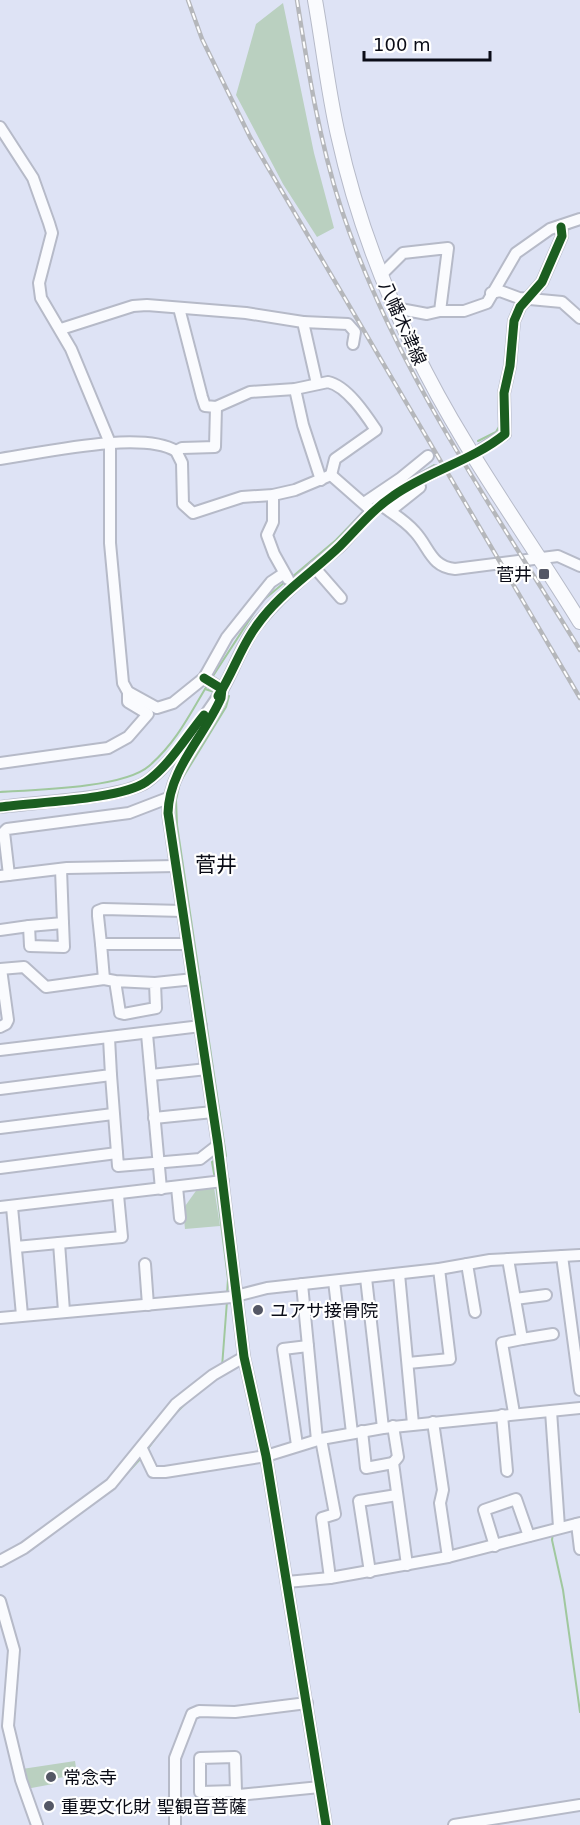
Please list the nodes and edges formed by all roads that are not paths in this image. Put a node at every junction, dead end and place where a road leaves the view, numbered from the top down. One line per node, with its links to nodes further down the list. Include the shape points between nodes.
1 (315, 0): 5 (main road, 八幡木津線, via 337,133)
2 (0, 127): 13 (street, via 33,178 46,212 52,234 39,292)
3 (580, 219): 4 (street)
4 (562, 232): 6 (street, via 544,232 516,253); 7 (street, via 542,282)
5 (382, 274): 9 (main road, 八幡木津線); 10 (street, via 402,253 448,248)
6 (491, 293): 7 (street, via 500,291); 10 (street, via 487,303 464,311)
7 (524, 298): 11 (street, via 562,302); 19 (street, via 514,321 504,393 505,435)
8 (179, 308): 12 (street); 13 (street, via 134,306); 17 (street, via 202,397 206,406)
9 (395, 308): 10 (street, via 427,314); 27 (main road, 八幡木津線, via 435,390)
10 (440, 311)
11 (580, 318)
12 (303, 322): 14 (street, via 348,324 355,332); 15 (street)
13 (61, 329): 18 (street)
14 (353, 345)
15 (317, 384): 16 (street); 24 (street, via 333,383 353,398 376,430 335,459)
16 (295, 389): 17 (street, via 250,392); 24 (street)
17 (216, 407): 20 (street, via 215,447)
18 (110, 443): 20 (street, via 134,442); 22 (street); 34 (street, via 113,593 123,683)
19 (482, 449)
20 (176, 451): 25 (street, via 183,463 183,504 193,513 242,497)
21 (428, 456): 26 (street)
22 (0, 459)
23 (439, 474): 26 (street, via 411,484)
24 (326, 477): 25 (street); 26 (street)
25 (273, 495): 30 (street, via 273,522 267,535)
26 (374, 507): 27 (street, via 414,531 442,568); 29 (street, via 339,547)
27 (539, 557): 28 (street, via 558,556); 32 (main road, 八幡木津線)
28 (580, 566)
29 (314, 567): 30 (street); 31 (street)
30 (288, 579): 33 (street); 33 (street, via 271,582 227,637)
31 (340, 598)
32 (578, 614)
33 (213, 683): 34 (street, via 167,707 157,708); 36 (street, via 216,708 174,778); 37 (street, via 159,771 144,783 110,793)
34 (128, 692): 35 (street, via 128,702 148,714 119,743 108,748)
35 (0, 763)
36 (168, 798): 38 (street, via 129,813); 39 (street)
37 (0, 807)
38 (2, 832): 41 (street)
39 (176, 866): 40 (street); 42 (street)
40 (61, 869): 41 (street); 43 (street)
41 (5, 876)
42 (183, 911): 46 (street, via 98,911); 47 (street)
43 (63, 923): 44 (street); 44 (street, via 64,948 30,946)
44 (29, 926): 45 (street)
45 (0, 930)
46 (101, 945): 47 (street); 49 (street)
47 (188, 945): 50 (street)
48 (1, 969): 49 (street, via 24,967 46,987); 53 (street, via 8,1020)
49 (110, 980): 51 (street); 51 (street, via 117,1008 124,1014 156,1008)
50 (194, 980): 51 (street); 52 (street)
51 (155, 983)
52 (201, 1026): 54 (street); 57 (street)
53 (0, 1027)
54 (147, 1034): 55 (street); 59 (street)
55 (109, 1038): 56 (street); 58 (street)
56 (0, 1050)
57 (207, 1069): 59 (street); 61 (street)
58 (111, 1075): 60 (street); 62 (street)
59 (151, 1075): 63 (street)
60 (0, 1089)
61 (213, 1112): 63 (street); 65 (street)
62 (113, 1114): 64 (street); 66 (street)
63 (154, 1118): 67 (street)
64 (0, 1128)
65 (218, 1145): 67 (street, via 200,1159); 69 (street)
66 (117, 1153): 67 (street, via 118,1166); 68 (street)
67 (159, 1163): 71 (street)
68 (0, 1168)
69 (218, 1182): 70 (street); 88 (street)
70 (177, 1187): 71 (street); 75 (street)
71 (161, 1189): 72 (street)
72 (118, 1194): 74 (street); 76 (street, via 122,1238)
73 (0, 1207): 74 (street)
74 (12, 1207): 77 (street)
75 (180, 1218)
76 (59, 1243): 77 (street); 92 (street)
77 (16, 1247): 94 (street)
78 (580, 1255): 79 (street)
79 (562, 1256): 80 (street); 101 (street)
80 (508, 1259): 82 (street); 90 (street)
81 (145, 1264): 91 (street)
82 (467, 1264): 83 (street); 93 (street)
83 (439, 1269): 84 (street); 100 (street, via 450,1359)
84 (399, 1274): 85 (street); 100 (street)
85 (366, 1278): 86 (street); 108 (street)
86 (334, 1281): 87 (street); 109 (street)
87 (302, 1284): 88 (street); 98 (street)
88 (239, 1294): 91 (street); 99 (street)
89 (546, 1295): 90 (street)
90 (515, 1299): 97 (street)
91 (148, 1305): 92 (street)
92 (64, 1311): 94 (street)
93 (475, 1312)
94 (22, 1315): 95 (street)
95 (0, 1318)
96 (553, 1335): 97 (street)
97 (522, 1339): 104 (street, via 502,1343)
98 (308, 1346): 110 (street); 111 (street, via 283,1349)
99 (244, 1357): 112 (street, via 176,1404); 113 (street)
100 (408, 1363): 107 (street)
101 (580, 1390)
102 (580, 1408): 103 (street)
103 (551, 1411): 104 (street); 118 (street)
104 (514, 1413): 105 (street)
105 (502, 1415): 106 (street); 115 (street)
106 (433, 1422): 107 (street); 122 (street)
107 (413, 1424): 108 (street)
108 (388, 1427): 109 (street); 114 (street, via 398,1457)
109 (357, 1432): 110 (street); 114 (street, via 366,1468)
110 (319, 1439): 111 (street); 126 (street, via 334,1514 322,1518)
111 (297, 1445): 113 (street)
112 (142, 1449): 113 (street, via 153,1472); 123 (street, via 111,1484)
113 (266, 1456): 127 (street)
114 (393, 1463): 116 (street)
115 (507, 1471)
116 (397, 1495): 124 (street); 125 (street, via 359,1501)
117 (578, 1524): 118 (street); 121 (street)
118 (559, 1527): 119 (street)
119 (529, 1536): 120 (street); 120 (street, via 516,1498 484,1510)
120 (495, 1546): 122 (street)
121 (580, 1549)
122 (448, 1557): 124 (street)
123 (0, 1561)
124 (407, 1565): 125 (street)
125 (370, 1572): 126 (street)
126 (330, 1578): 127 (street)
127 (287, 1582): 129 (street)
128 (0, 1601): 133 (street, via 14,1650 8,1726)
129 (307, 1703): 130 (street); 134 (street, via 192,1714 175,1758)
130 (320, 1787): 131 (street, via 239,1795); 135 (street)
131 (236, 1791): 131 (street, via 235,1756 200,1758 200,1792)
132 (580, 1805): 136 (street)
133 (37, 1825)
134 (175, 1825)
135 (326, 1825)
136 (454, 1825)

